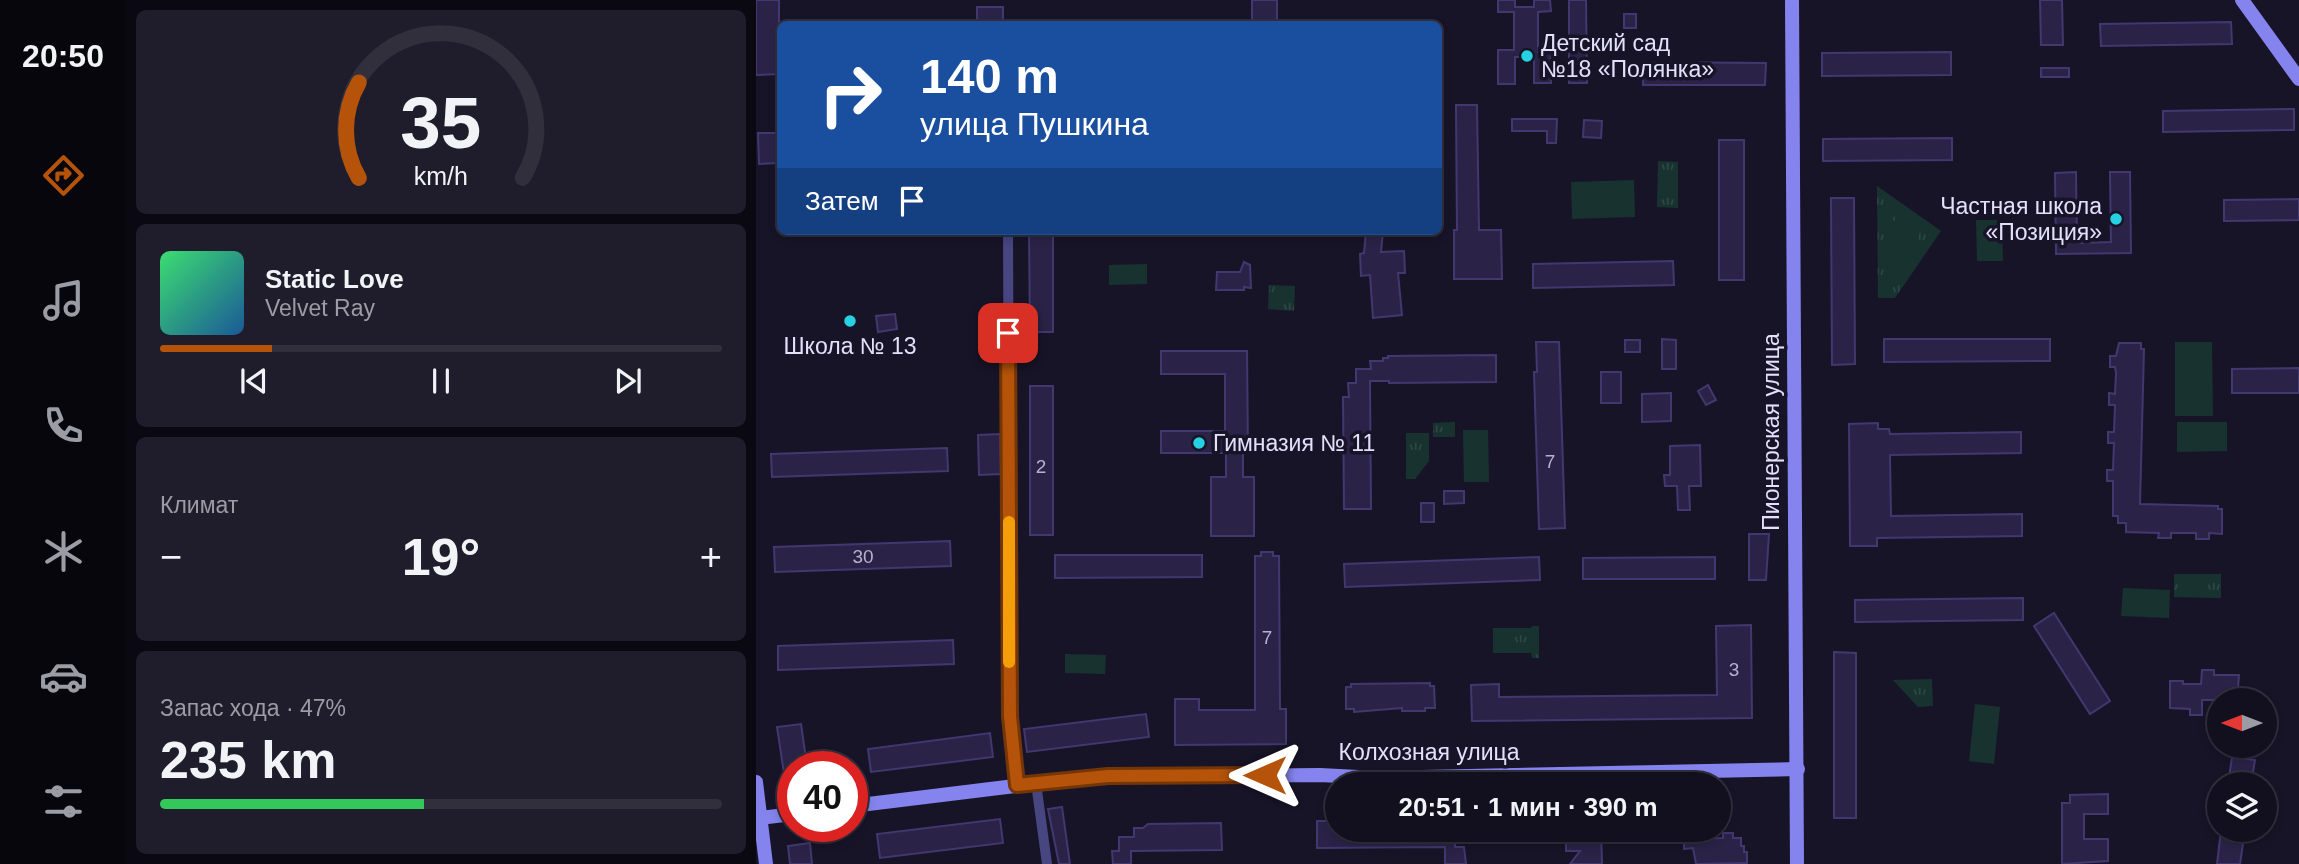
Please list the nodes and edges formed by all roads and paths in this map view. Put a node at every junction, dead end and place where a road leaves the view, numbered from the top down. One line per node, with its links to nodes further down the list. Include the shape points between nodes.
1 (1792, 0): 5 (street, Пионерская улица)
2 (2242, 0): 3 (street)
3 (2299, 79)
4 (1008, 235): 8 (street, via 1010,716)
5 (1798, 769): 7 (street, Колхозная улица, via 1369,778 1108,776); 14 (street, Пионерская улица)
6 (756, 782): 11 (street)
7 (1036, 783): 8 (street, Колхозная улица); 13 (street)
8 (1017, 785): 9 (street, Колхозная улица)
9 (868, 804)
10 (777, 816): 11 (street)
11 (760, 818): 12 (street)
12 (766, 864)
13 (1047, 864)
14 (1797, 864)

